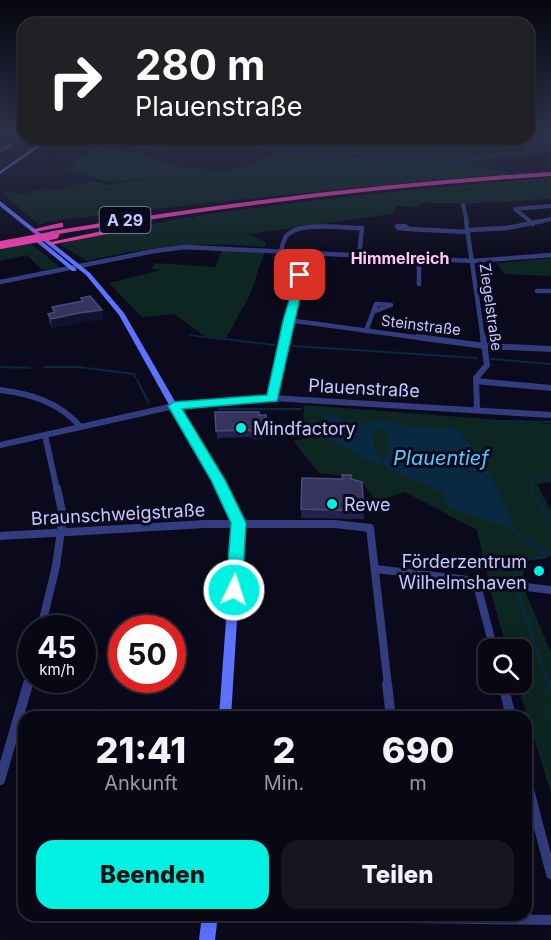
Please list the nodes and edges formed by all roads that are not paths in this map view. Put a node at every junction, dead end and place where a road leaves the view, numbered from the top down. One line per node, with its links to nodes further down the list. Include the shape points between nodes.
1 (541, 176): 6 (highway, A 29)
2 (0, 203): 10 (main road)
3 (463, 205): 11 (street, Ziegelstraße)
4 (551, 206): 8 (street, via 515,209)
5 (0, 209): 10 (main road)
6 (204, 210): 10 (highway, via 135,215); 13 (highway, A 29, bridge); 14 (highway)
7 (551, 219): 8 (street)
8 (533, 224): 11 (street)
9 (409, 229): 11 (street)
10 (31, 231): 12 (main road); 14 (main road)
11 (469, 231): 20 (street, Ziegelstraße)
12 (40, 243): 14 (main road); 22 (main road)
13 (0, 244)
14 (53, 246): 21 (main road)
15 (281, 252): 16 (street); 18 (street, via 285,238 293,231 362,228); 21 (street, via 185,247)
16 (307, 253): 18 (street); 29 (street)
17 (551, 255): 20 (street)
18 (359, 256): 19 (street)
19 (419, 259): 20 (street); 25 (street)
20 (473, 261): 31 (street, Ziegelstraße)
21 (78, 266): 22 (street); 24 (main road)
22 (70, 268): 23 (street); 24 (main road)
23 (0, 282)
24 (94, 282): 37 (main road, via 122,314)
25 (419, 284)
26 (537, 291): 27 (street)
27 (551, 291)
28 (373, 312): 30 (street)
29 (288, 321): 30 (street, Steinstraße); 36 (street)
30 (366, 331): 31 (street, Steinstraße)
31 (485, 346): 32 (street, Steinstraße); 33 (street, Ziegelstraße, via 487,364)
32 (551, 349)
33 (476, 381): 34 (street); 38 (street, Ziegelstraße)
34 (551, 388)
35 (0, 390): 40 (street, via 54,402)
36 (273, 398): 37 (street, Plauenstraße); 38 (street, Plauenstraße)
37 (174, 406): 40 (street, Plauenstraße); 43 (main road, via 218,480)
38 (477, 410): 39 (street, Plauenstraße)
39 (551, 415)
40 (80, 426): 41 (street, Plauenstraße)
41 (45, 435): 42 (street, Plauenstraße); 44 (street, via 63,516)
42 (0, 445)
43 (238, 523): 44 (street, Braunschweigstraße); 46 (street, Braunschweigstraße, via 370,528); 54 (main road)
44 (62, 531): 45 (street, Braunschweigstraße); 49 (street)
45 (0, 536)
46 (376, 569): 47 (street); 55 (street)
47 (476, 581): 48 (street); 50 (street)
48 (551, 590)
49 (44, 615)
50 (491, 639)
51 (25, 693): 53 (street)
52 (505, 693): 56 (street)
53 (20, 711)
54 (225, 711)
55 (390, 711)
56 (509, 711)
57 (18, 718): 58 (street)
58 (0, 780)
59 (532, 801): 60 (street)
60 (551, 874)
61 (532, 919): 62 (street)
62 (551, 920)
63 (209, 921): 64 (main road)
64 (207, 940)

